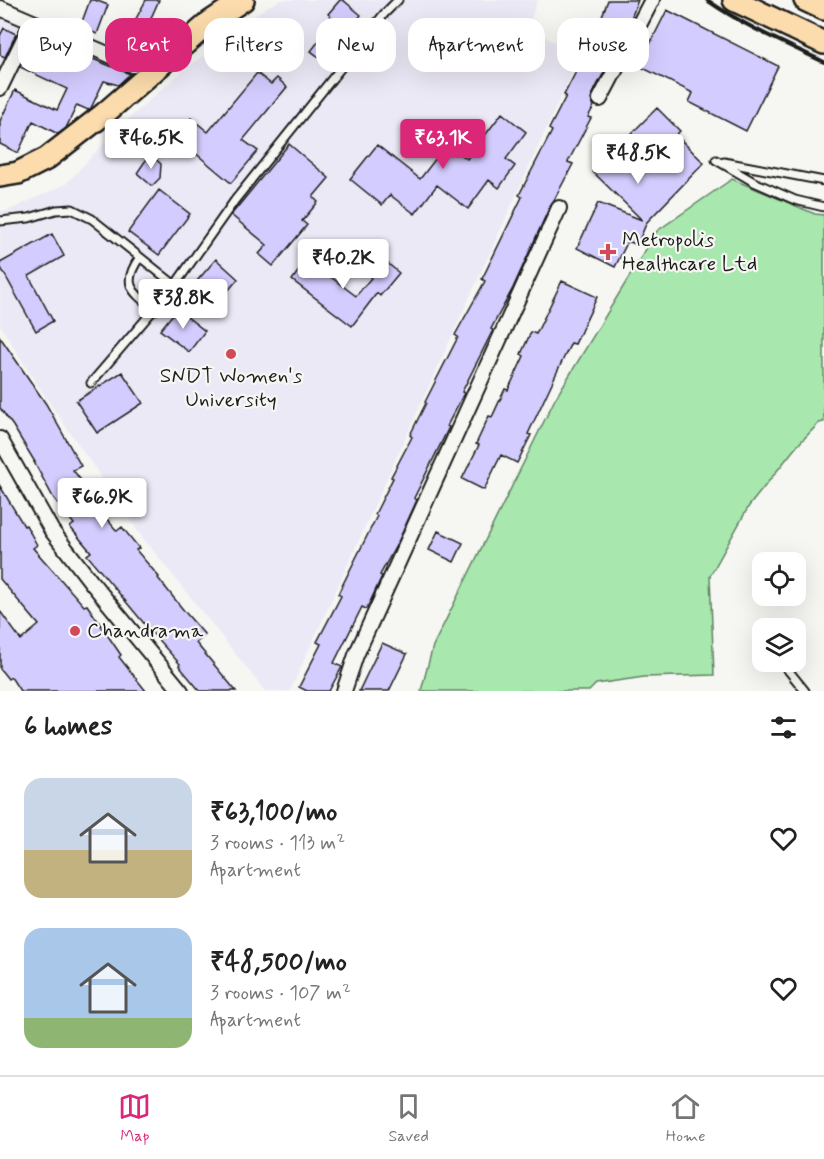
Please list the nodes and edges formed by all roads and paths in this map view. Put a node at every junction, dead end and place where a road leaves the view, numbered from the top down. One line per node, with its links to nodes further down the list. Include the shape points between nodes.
1 (243, 0): 13 (main road, via 210,22 46,159 18,173)
2 (398, 0): 19 (lane, via 235,200)
3 (652, 0): 12 (street)
4 (734, 0): 9 (main road)
5 (765, 0): 8 (main road)
6 (0, 8): 7 (street)
7 (23, 18)
8 (824, 28)
9 (824, 43)
10 (18, 51): 11 (street)
11 (0, 88)
12 (600, 99)
13 (0, 176)
14 (824, 182): 15 (lane, via 716,160 795,200)
15 (824, 207)
16 (559, 208): 25 (street, via 356,655)
17 (0, 221): 18 (lane, via 72,209 92,219)
18 (140, 257): 19 (lane); 20 (lane, via 130,274 131,286)
19 (175, 285): 20 (lane)
20 (155, 310): 21 (lane)
21 (91, 383)
22 (0, 439): 24 (street, via 52,531)
23 (790, 672): 26 (lane)
24 (181, 691)
25 (344, 691)
26 (805, 691)

